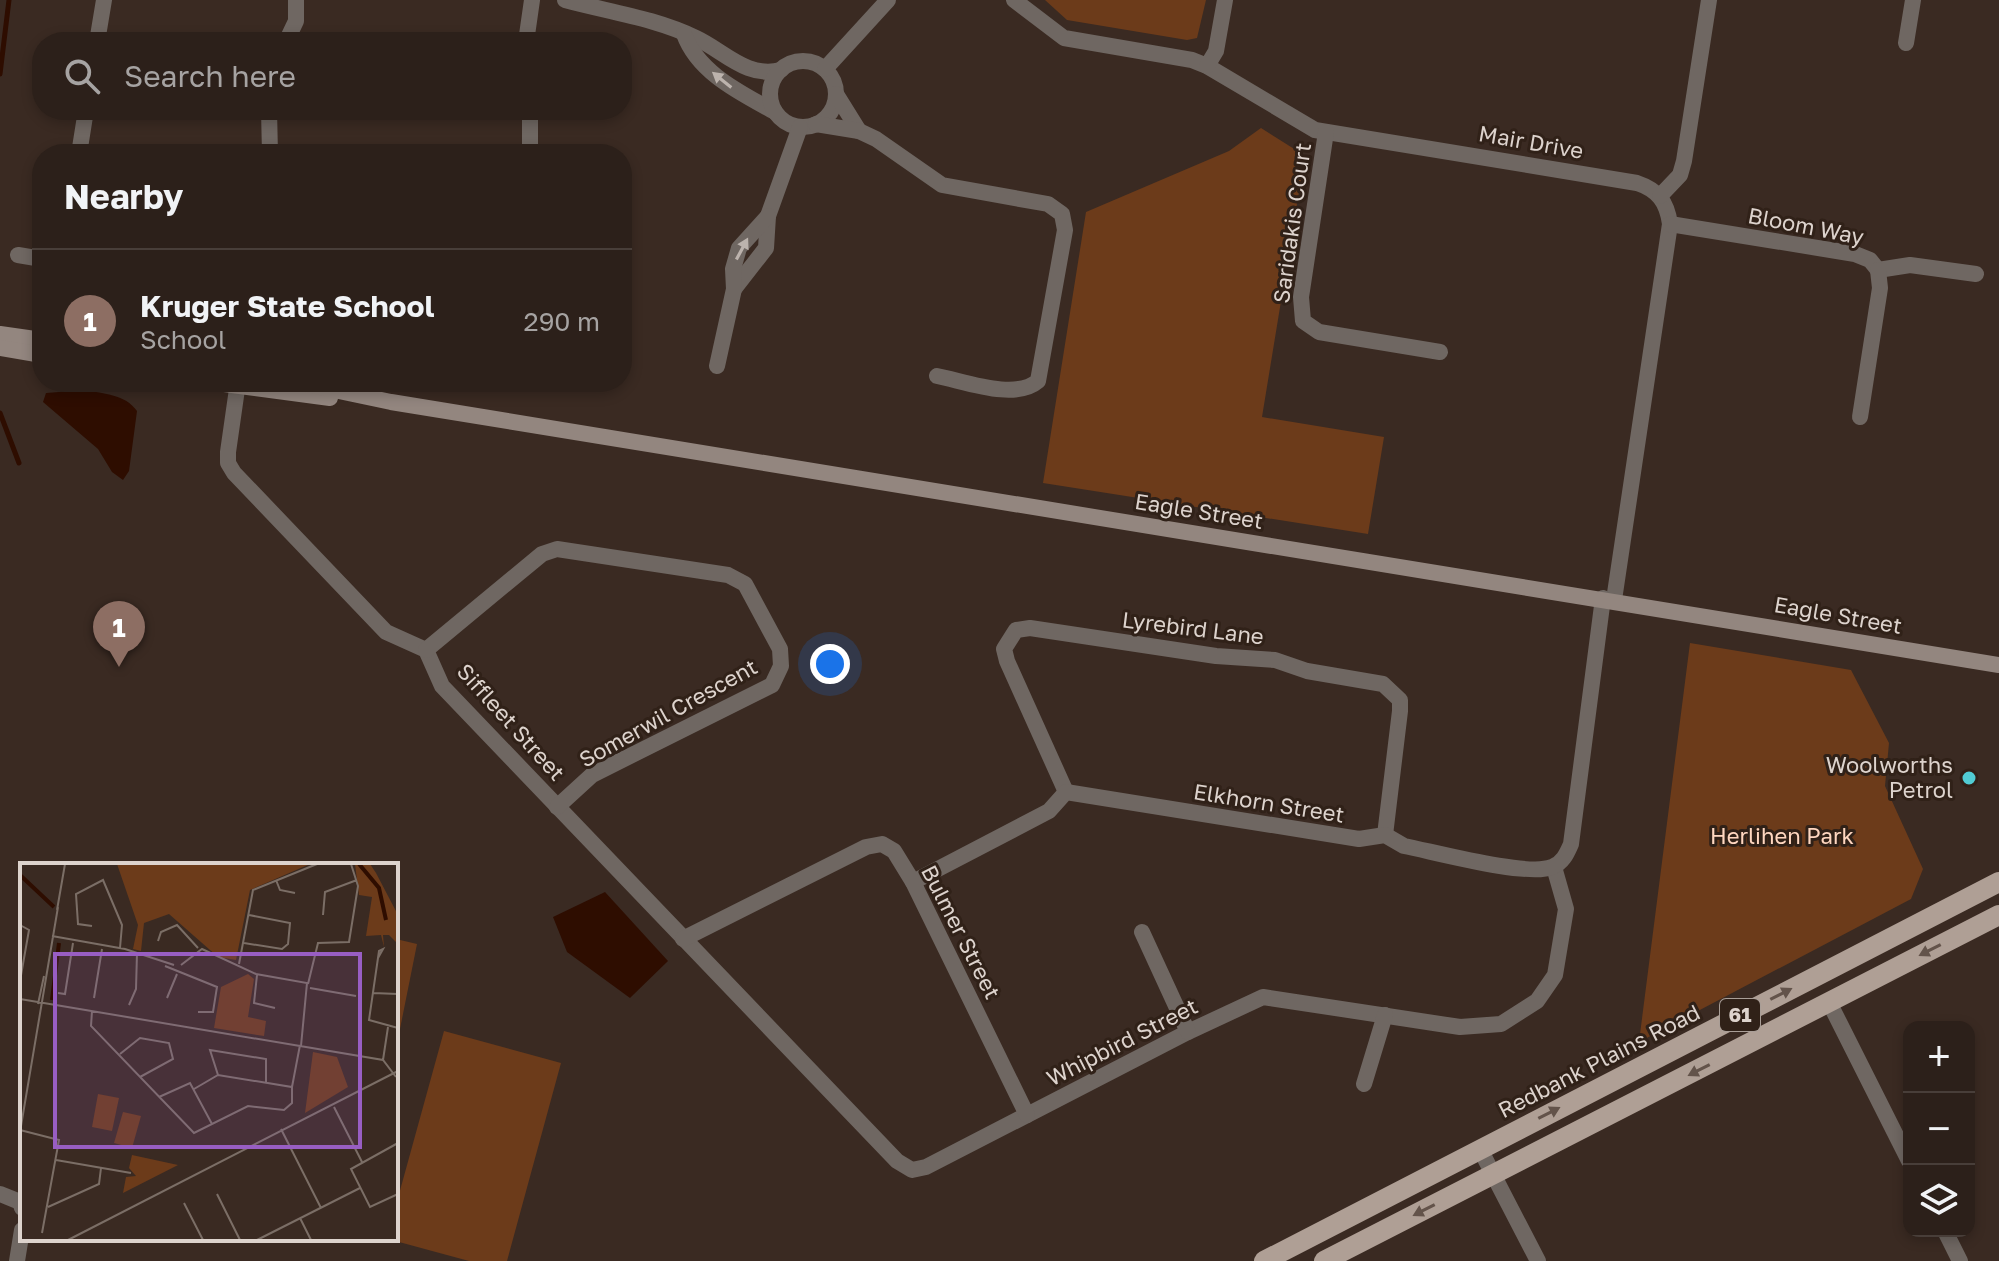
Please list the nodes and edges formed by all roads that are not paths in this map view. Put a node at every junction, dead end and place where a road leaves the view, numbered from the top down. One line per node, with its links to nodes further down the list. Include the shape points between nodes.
1 (104, 0): 10 (street)
2 (296, 0): 11 (street)
3 (532, 0): 12 (street)
4 (565, 0): 13 (street)
5 (888, 0): 16 (street)
6 (1014, 0): 15 (street, Mair Drive, via 1064,38)
7 (1225, 0): 15 (street, via 1216,51)
8 (1709, 0): 29 (street, via 1684,161 1680,175)
9 (1913, 0): 14 (street)
10 (99, 32)
11 (291, 32)
12 (527, 32)
13 (684, 34): 17 (street, via 759,72); 19 (street, one-way to 13, via 706,67)
14 (1906, 43)
15 (1207, 66): 25 (street, Mair Drive, via 1293,120)
16 (825, 69): 17 (street, via 804,61); 18 (street)
17 (781, 70): 19 (street, via 770,89)
18 (836, 94): 23 (street, via 832,110); 24 (street)
19 (775, 112): 23 (street, via 786,122)
20 (84, 120): 26 (street)
21 (269, 120): 27 (street)
22 (530, 120): 28 (street)
23 (808, 126): 24 (street); 42 (street, via 768,216 739,248)
24 (859, 131): 43 (street, via 942,185 1048,204 1064,221 1038,381 1014,390)
25 (1326, 132): 29 (street, Mair Drive, via 1637,183); 38 (street, Saridakis Court, via 1301,297 1303,321 1319,332)
26 (81, 144)
27 (270, 144)
28 (530, 144)
29 (1660, 196): 30 (street)
30 (1670, 224): 33 (street, Bloom Way, via 1855,254); 49 (street)
31 (18, 255): 32 (street)
32 (32, 257)
33 (1878, 270): 34 (street, Bloom Way, via 1910,265); 48 (street, via 1880,288)
34 (1976, 274)
35 (0, 334): 36 (street)
36 (32, 339)
37 (0, 348): 39 (street)
38 (1440, 352)
39 (32, 354)
40 (32, 354): 41 (street)
41 (0, 357)
42 (717, 366)
43 (937, 376)
44 (237, 392): 50 (street, via 228,452 234,473 386,632)
45 (306, 392): 47 (street, Eagle Street)
46 (344, 392): 47 (street, Eagle Street)
47 (391, 402): 49 (street, Eagle Street)
48 (1860, 417)
49 (1609, 599): 51 (street, Eagle Street); 55 (street, via 1571,844)
50 (426, 650): 53 (street, Siffleet Street, via 442,686); 53 (street, Somerwil Crescent, via 542,554 557,549 728,575 745,584 780,649 781,666 772,685 592,775)
51 (1999, 665)
52 (1066, 792): 54 (street, Elkhorn Street, via 1359,839); 54 (street, Lyrebird Lane, via 1007,661 1004,649 1016,630 1260,658 1383,684 1400,700); 56 (street, via 1049,811)
53 (557, 807): 60 (street, Siffleet Street)
54 (1385, 835): 55 (street, Elkhorn Street, via 1418,849 1532,870)
55 (1554, 867): 62 (street, Whipbird Street, via 1566,909 1555,975 1537,1001 1501,1024 1481,1028)
56 (913, 882): 60 (street, Bulmer Street, via 894,851 882,844 866,847); 65 (street, Bulmer Street)
57 (1999, 882): 66 (main road, Redbank Plains Road / 61, one-way to 57)
58 (1999, 915): 61 (main road, 61, one-way to 61)
59 (1142, 932): 63 (street)
60 (683, 939): 65 (street, Whipbird Street, via 897,1161 912,1170)
61 (1829, 1002): 67 (street); 68 (main road, 61, one-way to 68)
62 (1385, 1015): 63 (street, Whipbird Street, via 1263,997); 64 (street)
63 (1188, 1032): 65 (street, Whipbird Street)
64 (1364, 1084)
65 (1027, 1115)
66 (1480, 1149): 68 (street); 74 (main road, Redbank Plains Road / 61)
67 (1903, 1149)
68 (1493, 1174): 75 (main road, 61, one-way to 75); 76 (street)
69 (0, 1194): 70 (street)
70 (20, 1204)
71 (1948, 1237): 77 (street)
72 (20, 1241): 73 (street)
73 (17, 1261)
74 (1264, 1261)
75 (1324, 1261)
76 (1538, 1261)
77 (1960, 1261)

